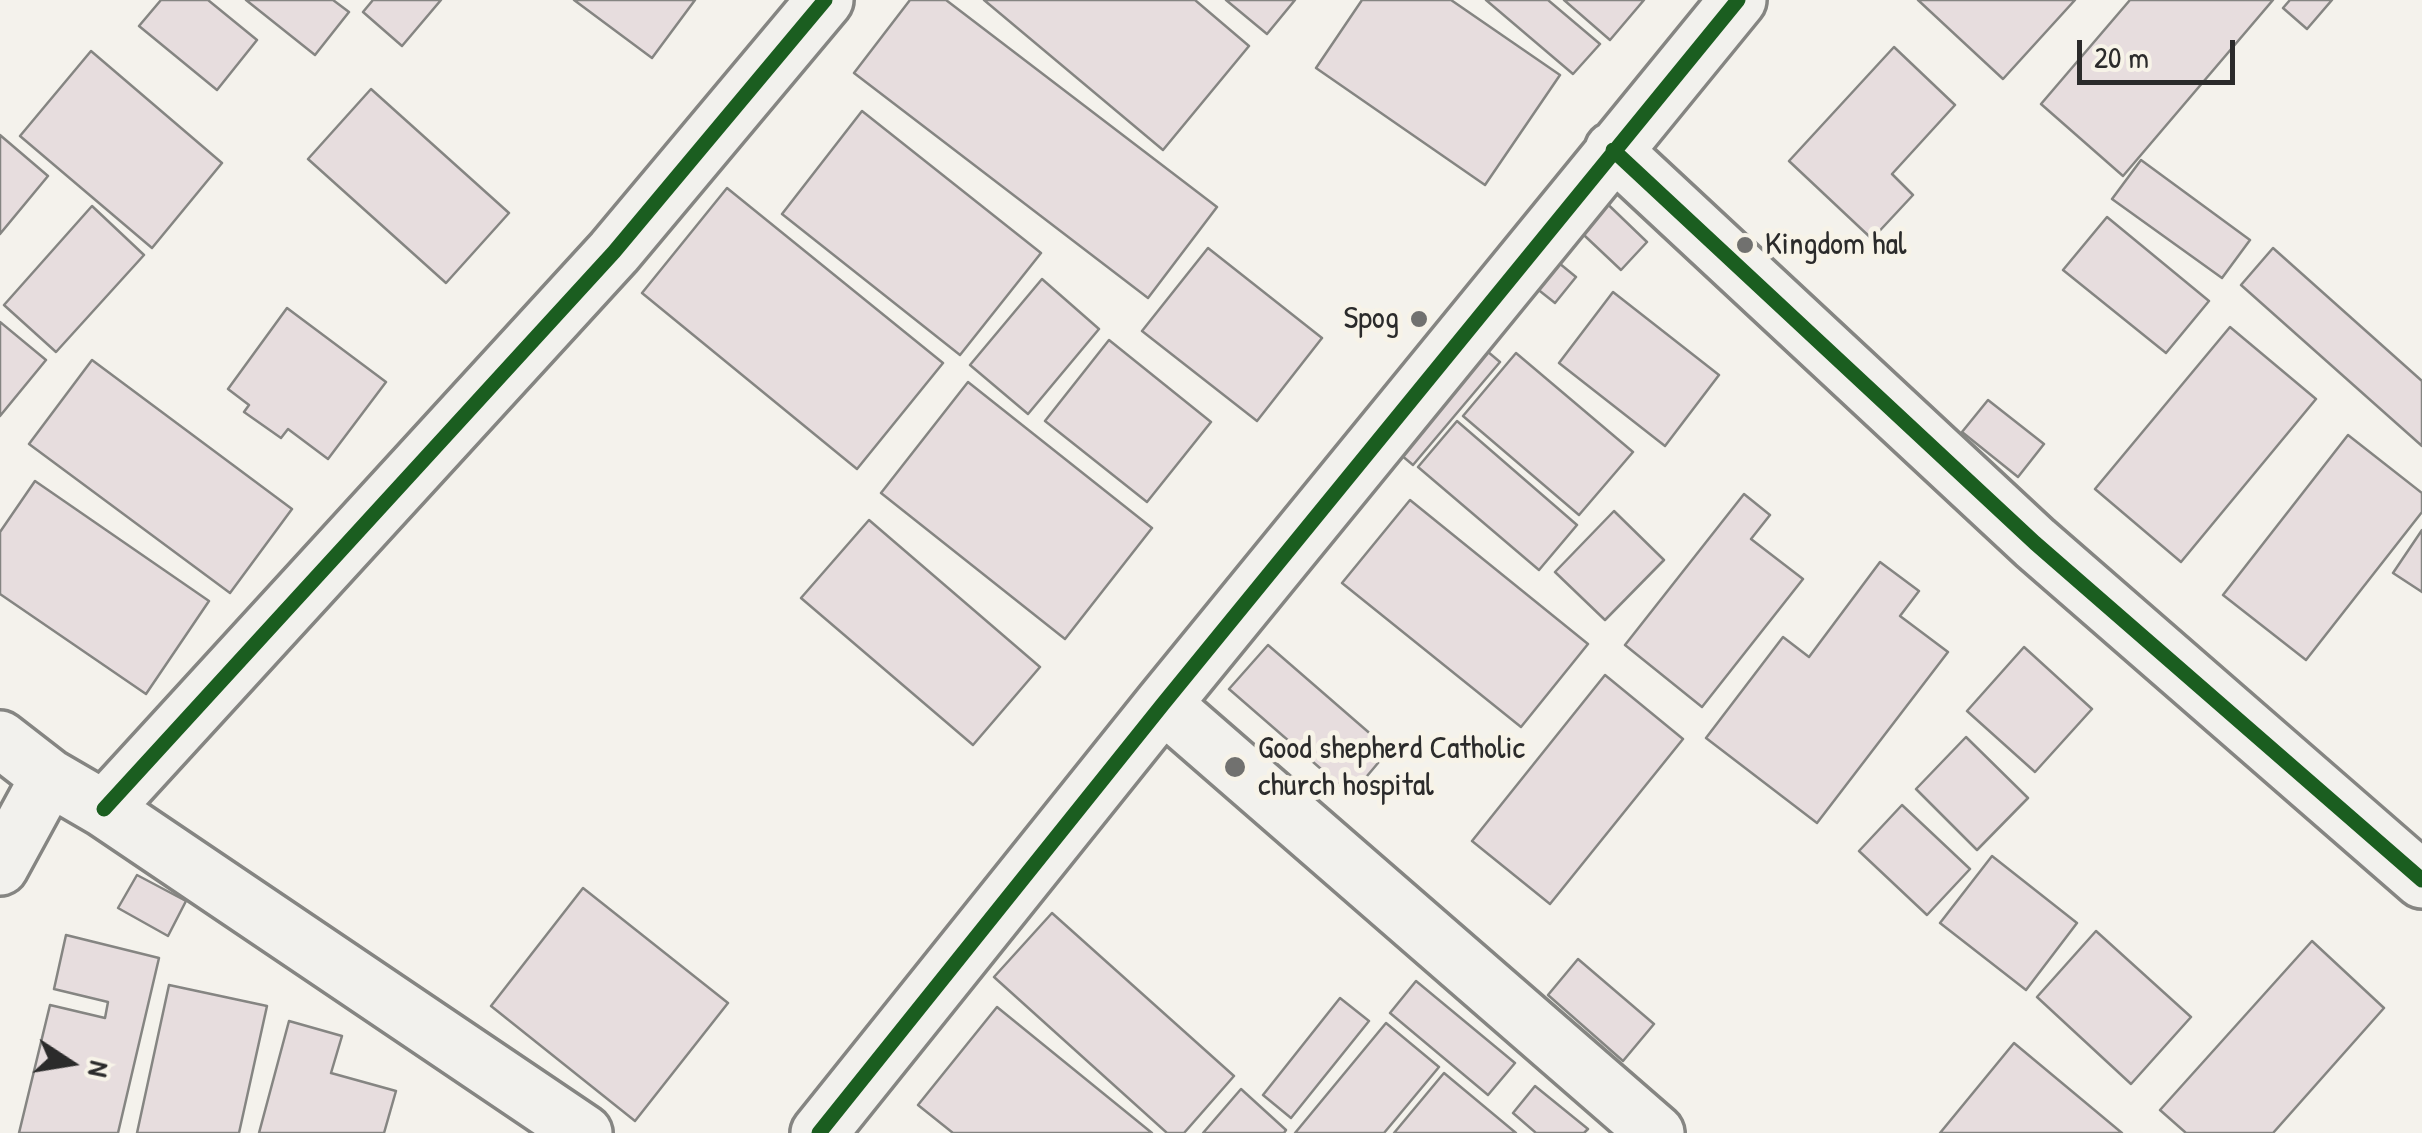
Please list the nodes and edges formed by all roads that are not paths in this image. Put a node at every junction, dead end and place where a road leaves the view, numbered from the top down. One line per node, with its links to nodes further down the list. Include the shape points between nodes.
1 (825, 0): 7 (street, via 614,252)
2 (1738, 0): 3 (street)
3 (1612, 150): 4 (street); 9 (street, via 2036,543)
4 (1163, 704): 11 (street); 12 (street)
5 (0, 739): 6 (street)
6 (49, 777): 7 (street); 8 (street)
7 (104, 810): 10 (street)
8 (0, 867)
9 (2422, 880)
10 (584, 1133)
11 (819, 1133)
12 (1656, 1133)

